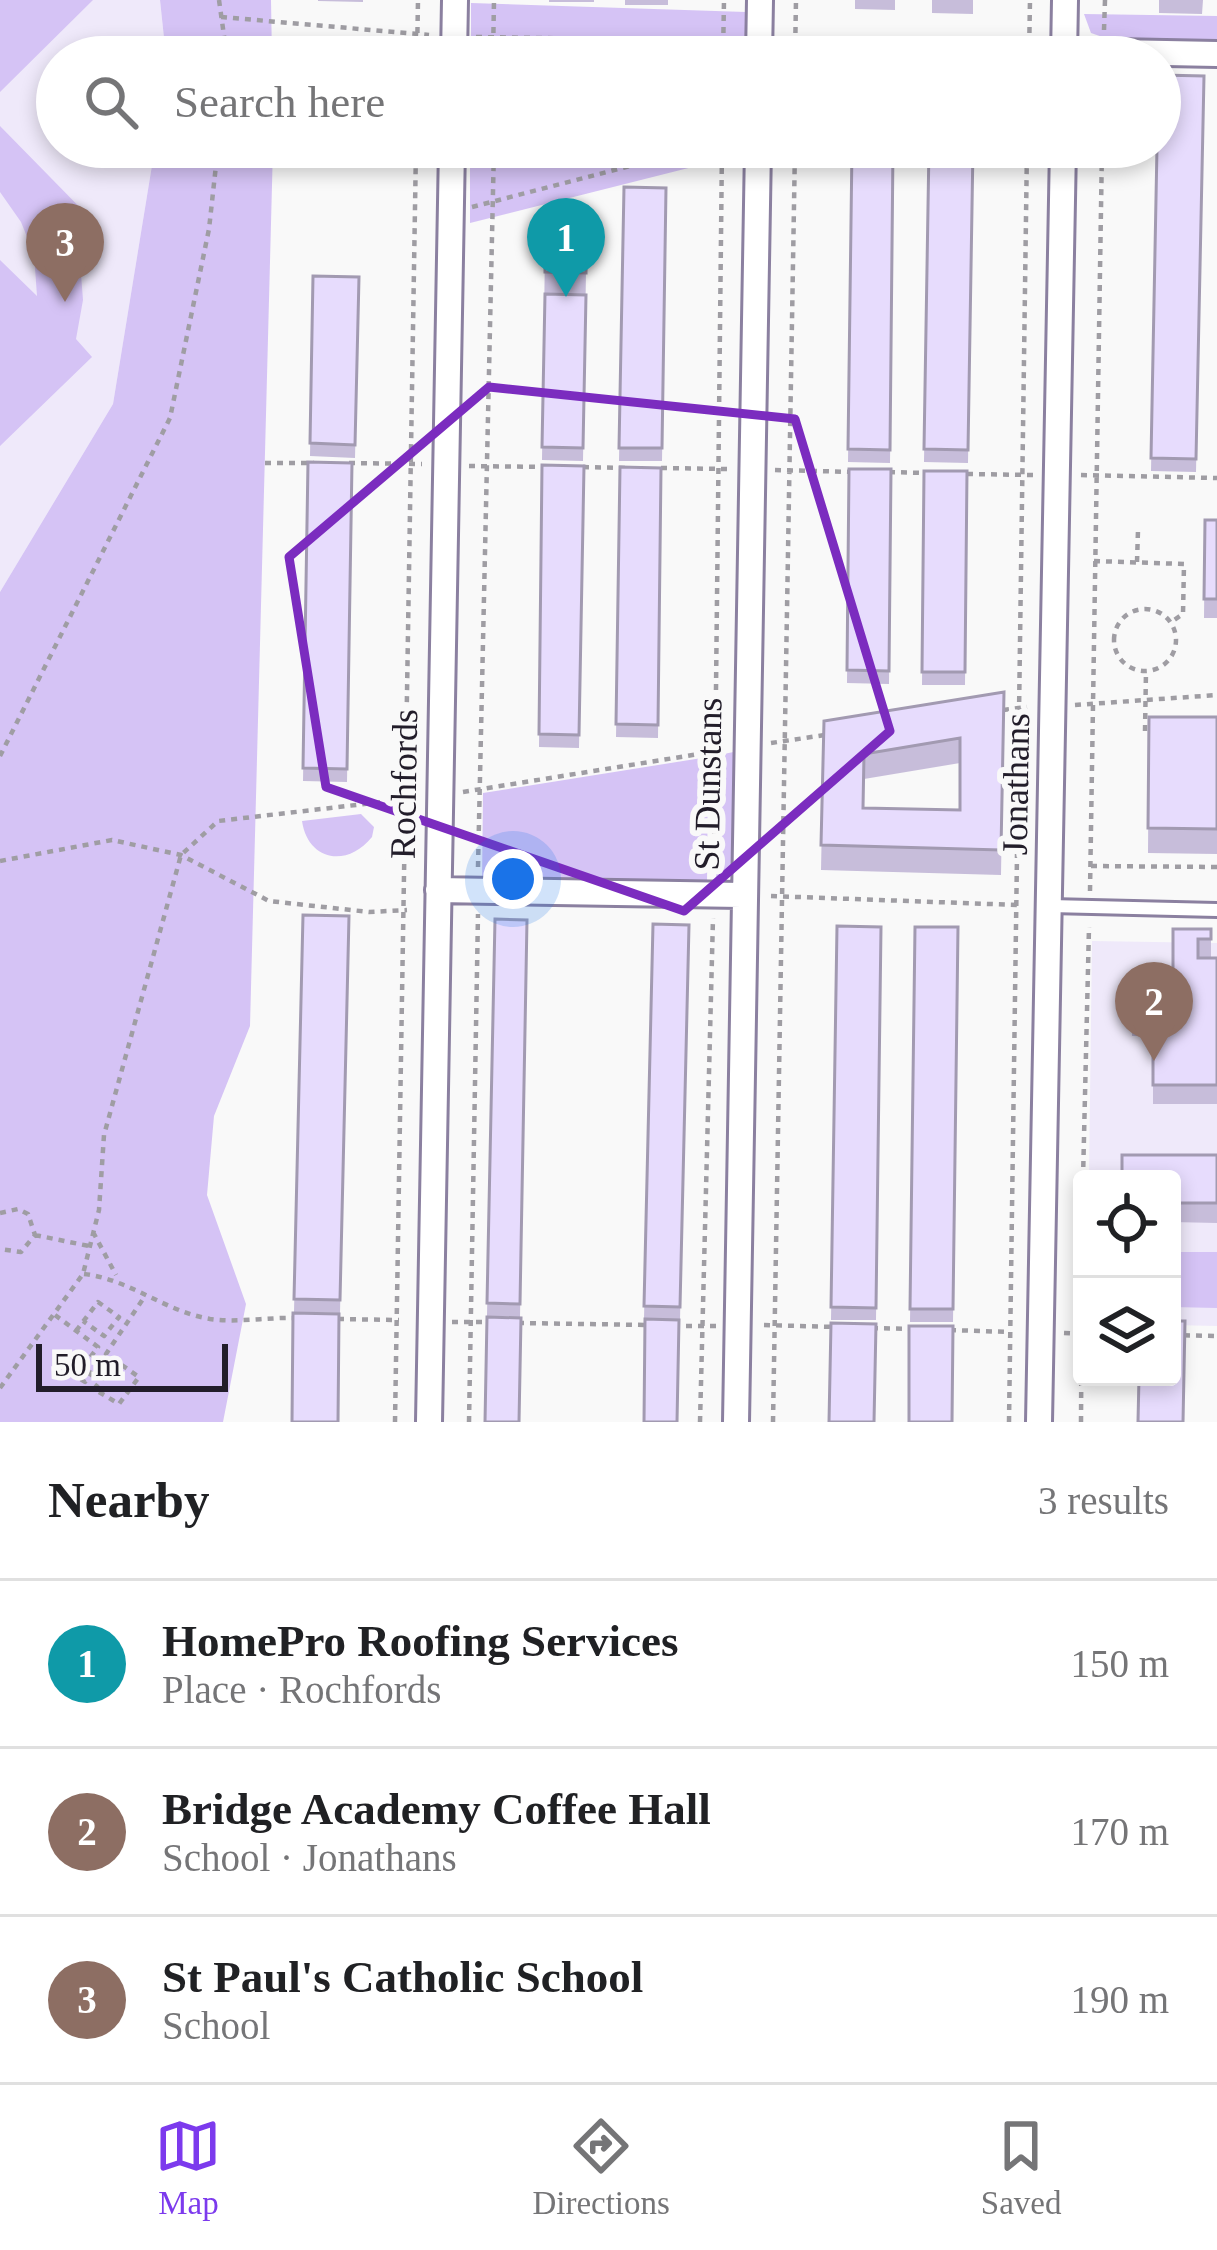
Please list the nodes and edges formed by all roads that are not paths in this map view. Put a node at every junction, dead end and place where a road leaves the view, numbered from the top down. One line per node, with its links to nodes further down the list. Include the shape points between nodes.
1 (455, 0): 4 (street)
2 (760, 0): 5 (street)
3 (1065, 0): 6 (street)
4 (454, 36)
5 (759, 36)
6 (1064, 36)
7 (1181, 54): 8 (street)
8 (1217, 54)
9 (451, 168): 13 (street, Rochfords)
10 (758, 168): 12 (street, St Dunstans)
11 (1063, 168): 14 (street, Jonathans)
12 (741, 896): 13 (street, via 478,891); 17 (street, St Dunstans)
13 (437, 899): 16 (street, Rochfords)
14 (1050, 906): 15 (lane); 18 (street, Jonathans)
15 (1217, 910)
16 (430, 1422)
17 (736, 1422)
18 (1039, 1422)

